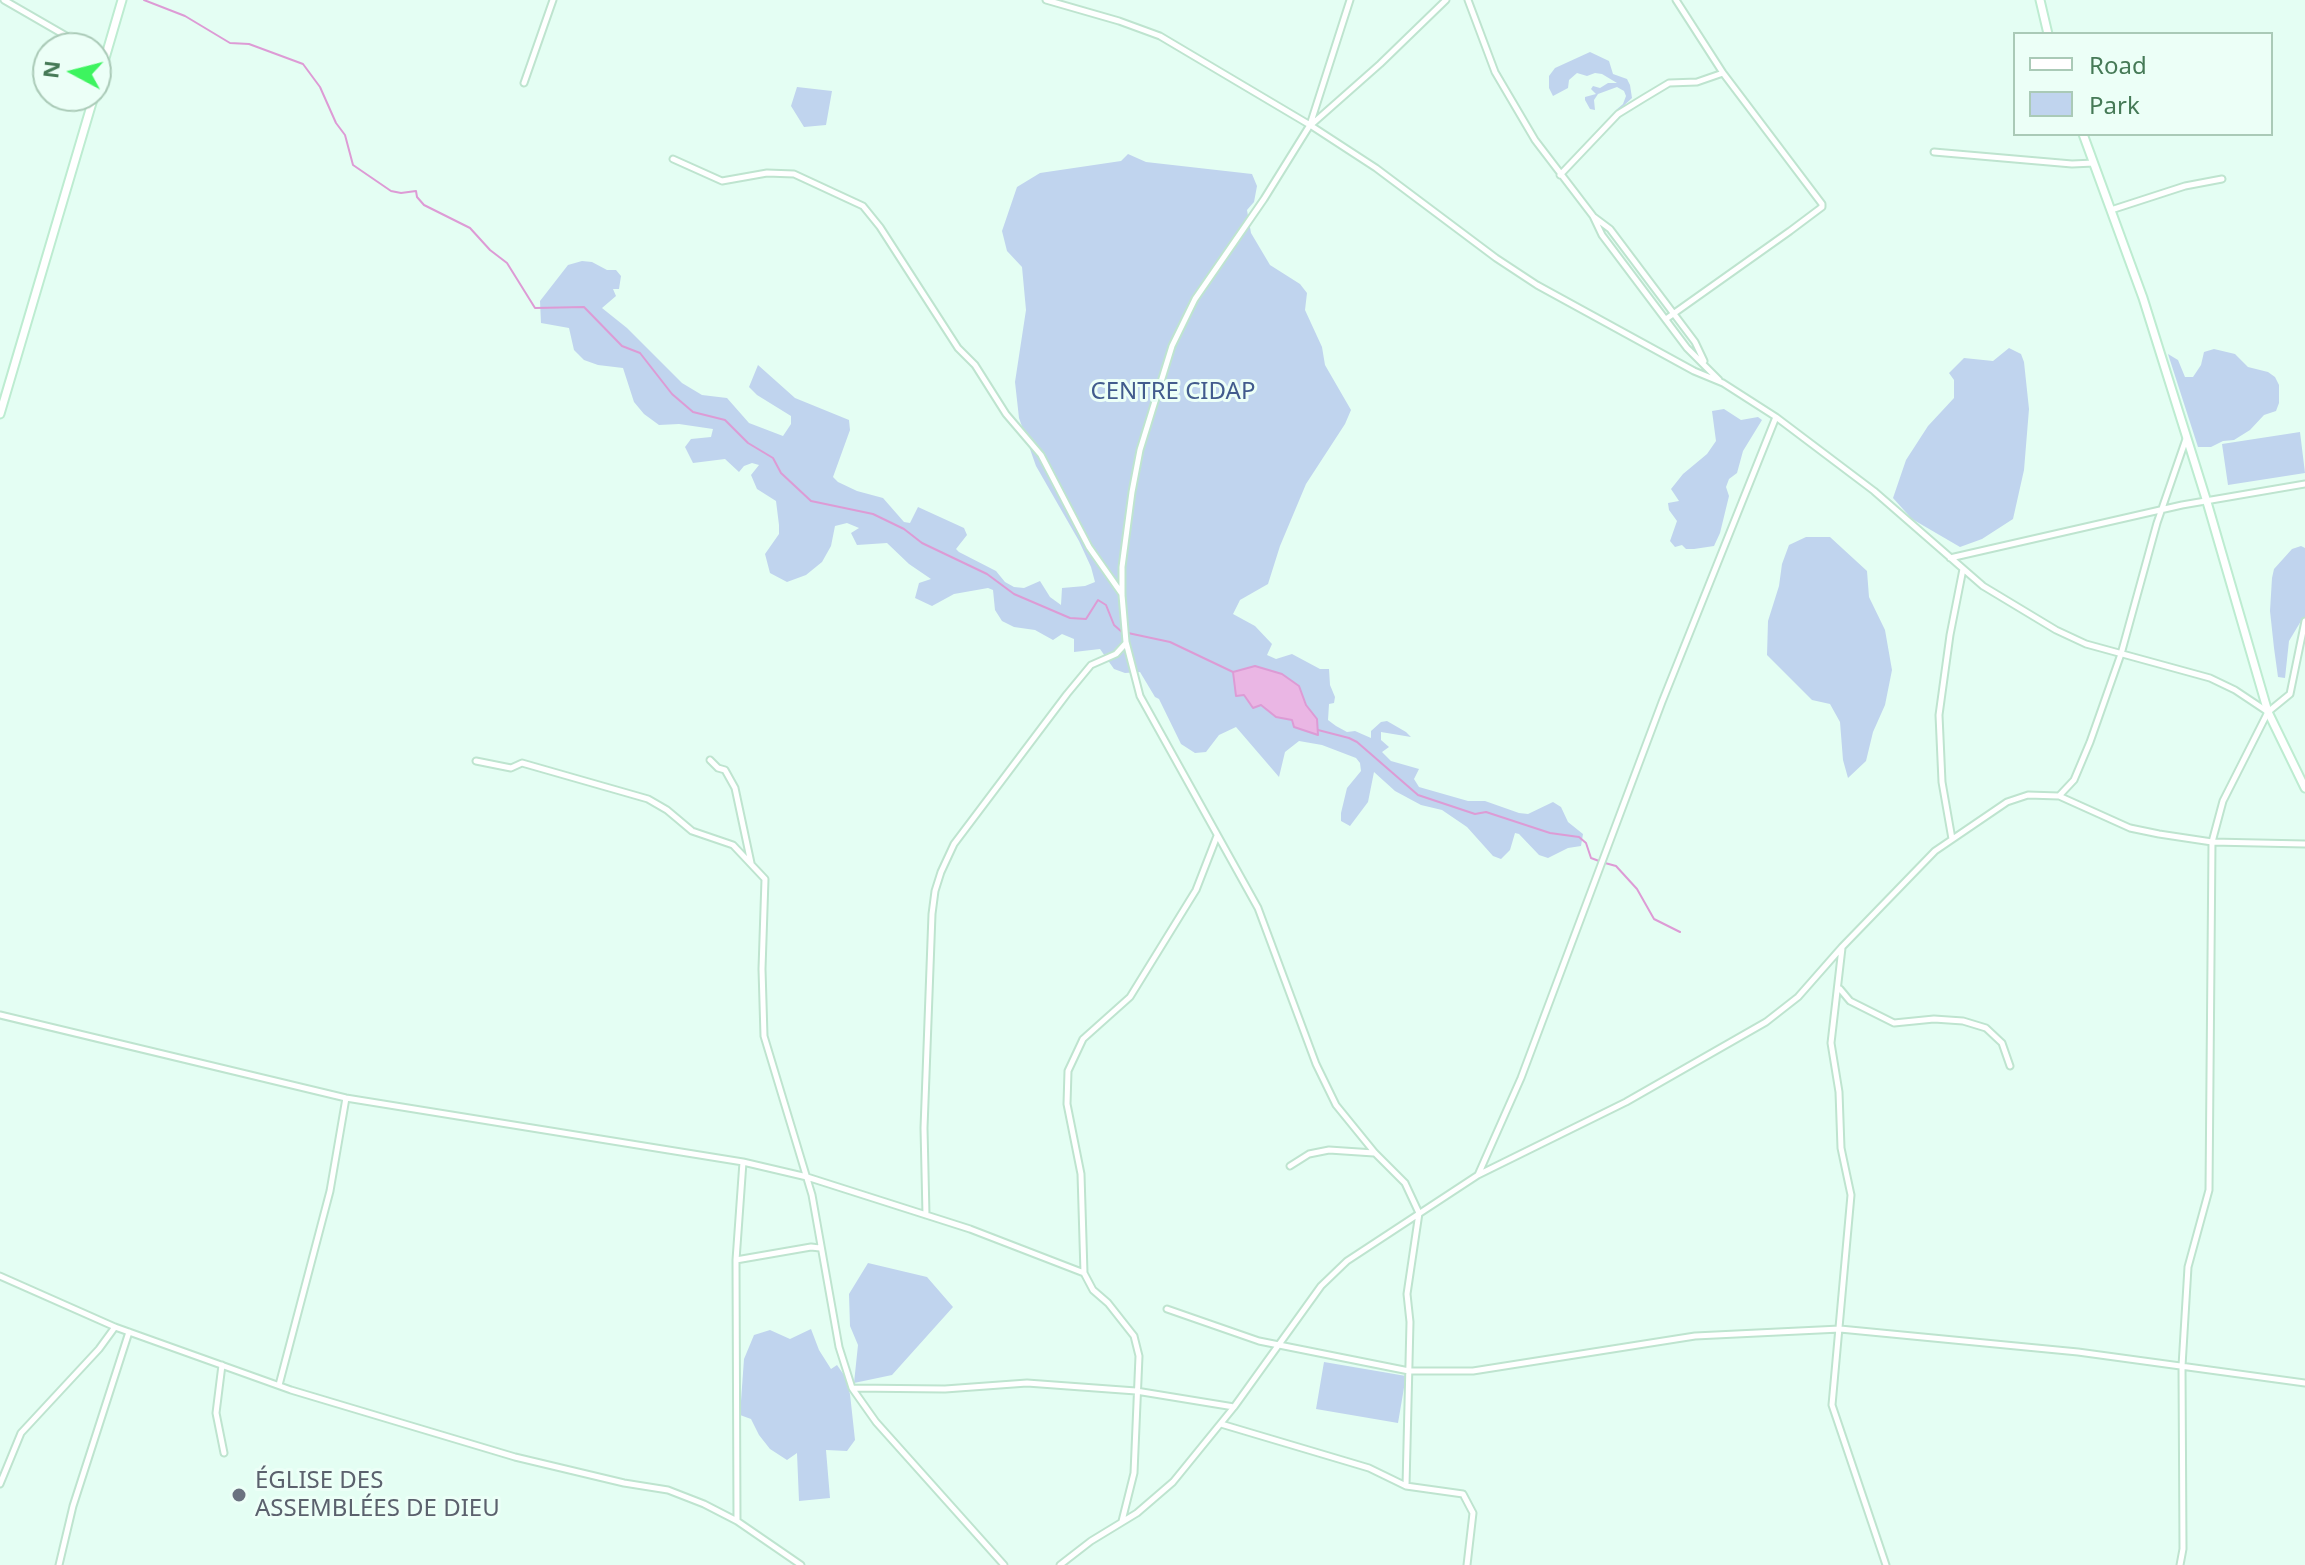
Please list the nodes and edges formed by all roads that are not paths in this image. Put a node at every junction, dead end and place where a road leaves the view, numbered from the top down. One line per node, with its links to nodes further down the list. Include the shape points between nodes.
1 (4, 0): 10 (street)
2 (122, 0): 12 (main road)
3 (553, 0): 14 (street)
4 (1046, 0): 16 (street, via 1160,36)
5 (1350, 0): 16 (street)
6 (1446, 0): 16 (street)
7 (1468, 0): 21 (street, via 1495,72)
8 (1676, 0): 13 (street)
9 (2040, 0): 11 (main road)
10 (59, 32)
11 (2048, 32)
12 (112, 34)
13 (1723, 73): 21 (street, via 1697,82 1669,83 1618,114); 29 (street, via 1822,207)
14 (524, 83)
15 (89, 112): 33 (main road)
16 (1310, 125): 32 (street, via 1537,285); 41 (street, via 1195,299 1172,346 1140,450)
17 (2084, 136): 20 (main road)
18 (1934, 152): 20 (street)
19 (673, 159): 41 (street, via 722,181 794,174 863,206 958,348 1041,455 1089,547)
20 (2094, 163): 23 (main road)
21 (1560, 175): 24 (street)
22 (2222, 179): 23 (street)
23 (2111, 210): 35 (main road)
24 (1593, 216): 25 (street); 26 (street)
25 (1618, 240): 26 (street); 27 (street)
26 (1609, 245): 28 (street)
27 (1641, 271): 28 (street); 29 (street)
28 (1634, 277): 30 (street)
29 (1674, 314): 30 (street); 31 (street)
30 (1666, 319): 31 (street)
31 (1706, 365): 32 (street)
32 (1723, 383): 34 (street)
33 (0, 414)
34 (1776, 417): 39 (street, via 1874,491); 63 (street, via 1521,1078)
35 (2186, 439): 37 (main road); 38 (street)
36 (2305, 484): 37 (street)
37 (2207, 502): 38 (street); 45 (main road)
38 (2161, 511): 39 (street); 44 (street)
39 (1950, 558): 40 (street)
40 (1963, 569): 44 (street, via 2056,630); 51 (street, via 1939,715 1942,782)
41 (1122, 595): 43 (street)
42 (2305, 621): 45 (street, via 2290,694)
43 (1126, 639): 50 (street, via 1140,696); 66 (street, via 1116,654 1091,665 1075,684 954,844 941,872 932,914)
44 (2121, 654): 45 (street, via 2210,678); 49 (street, via 2074,780)
45 (2268, 712): 48 (main road); 52 (street, via 2223,801)
46 (710, 760): 54 (street, via 725,770 735,788)
47 (476, 761): 54 (street, via 511,768 522,763 648,799 692,831 733,845)
48 (2305, 788)
49 (2059, 796): 51 (street, via 2028,795 2007,802); 52 (street, via 2130,828)
50 (1217, 835): 60 (street, via 1258,908 1336,1105); 69 (street, via 1196,890 1130,997 1083,1039 1068,1071 1067,1104 1081,1174)
51 (1952, 839): 55 (street)
52 (2212, 842): 53 (street); 77 (street, via 2209,1190 2188,1267)
53 (2305, 844)
54 (751, 864): 64 (street, via 765,879 764,1036)
55 (1842, 947): 56 (street); 63 (street, via 1798,997 1766,1022 1626,1102)
56 (1839, 989): 58 (street, via 1850,1001 1894,1023 1948,1020 1986,1028 2002,1043); 73 (street, via 1832,1058 1851,1195)
57 (0, 1015): 59 (street)
58 (2010, 1066)
59 (346, 1098): 61 (street); 80 (street, via 330,1191)
60 (1375, 1153): 62 (street, via 1329,1150); 65 (street, via 1405,1183)
61 (743, 1162): 64 (street); 68 (street)
62 (1290, 1166)
63 (1478, 1175): 65 (street)
64 (807, 1177): 66 (street); 67 (street)
65 (1419, 1213): 75 (street, via 1347,1261 1321,1286); 78 (street, via 1407,1294)
66 (926, 1215): 69 (street)
67 (820, 1248): 68 (street); 81 (street)
68 (736, 1260): 88 (street)
69 (1084, 1273): 82 (street, via 1134,1336 1139,1356)
70 (0, 1276): 72 (street)
71 (1167, 1309): 75 (street)
72 (115, 1327): 74 (street); 86 (street, via 21,1433)
73 (1840, 1329): 77 (street); 78 (street, via 1695,1336 1473,1371); 95 (street, via 1832,1405)
74 (129, 1332): 76 (street); 90 (street)
75 (1279, 1346): 78 (street); 83 (street)
76 (222, 1365): 80 (street); 85 (street, via 216,1413)
77 (2182, 1366): 79 (street); 96 (street)
78 (1409, 1371): 87 (street)
79 (2305, 1383)
80 (279, 1385): 88 (street, via 515,1457 668,1490)
81 (852, 1388): 82 (street, via 1027,1383); 92 (street)
82 (1136, 1391): 83 (street); 89 (street, via 1134,1473)
83 (1234, 1407): 84 (street)
84 (1221, 1424): 87 (street, via 1369,1468); 89 (street, via 1159,1496)
85 (224, 1453)
86 (0, 1484)
87 (1406, 1486): 94 (street, via 1463,1494 1473,1513)
88 (737, 1521): 91 (street)
89 (1122, 1523): 93 (street)
90 (59, 1565)
91 (801, 1565)
92 (1004, 1565)
93 (1060, 1565)
94 (1467, 1565)
95 (1886, 1565)
96 (2180, 1565)

